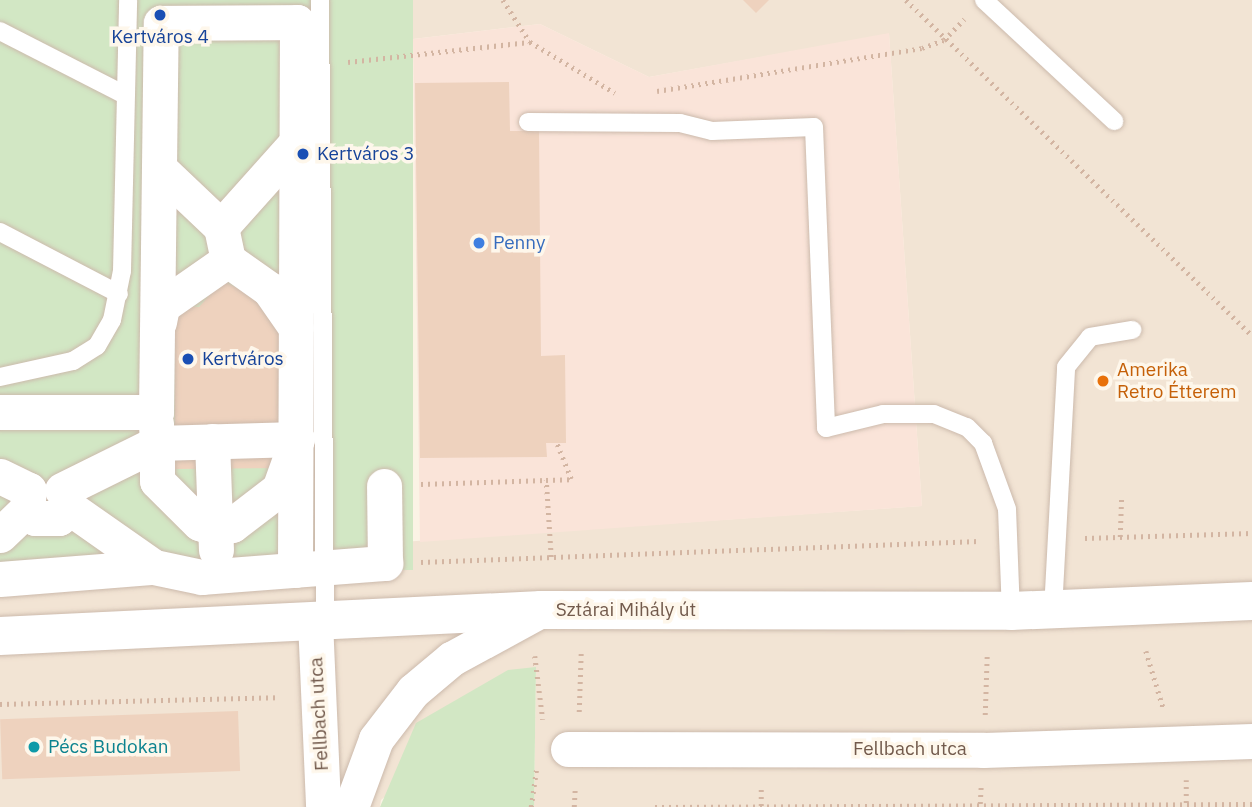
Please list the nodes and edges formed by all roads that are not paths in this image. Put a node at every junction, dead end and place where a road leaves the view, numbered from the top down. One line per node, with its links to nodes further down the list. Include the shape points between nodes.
1 (128, 0): 5 (lane)
2 (320, 0): 28 (lane, via 323,66)
3 (984, 0): 6 (lane)
4 (0, 31): 5 (lane)
5 (123, 94): 13 (lane)
6 (1114, 121)
7 (528, 122): 35 (lane, via 680,122 712,131 814,127 826,428 908,412 967,427 993,459 1009,540)
8 (297, 142): 9 (street, via 296,22 161,23); 10 (street); 15 (street)
9 (162, 171): 10 (street); 14 (street)
10 (221, 227): 12 (street)
11 (0, 232): 13 (lane)
12 (228, 260): 14 (street); 15 (street, via 269,289)
13 (119, 294): 17 (lane, via 105,336 87,353 37,372)
14 (162, 306): 18 (street, via 145,377); 20 (street)
15 (296, 328): 21 (street)
16 (1132, 330): 34 (lane, via 1090,337 1066,367 1061,540)
17 (0, 377)
18 (105, 411): 19 (street); 20 (street)
19 (0, 412)
20 (156, 428): 22 (street); 24 (street); 25 (street, via 157,481 169,499)
21 (297, 439): 22 (street); 25 (street, via 279,489 247,518); 28 (street)
22 (212, 441): 25 (street)
23 (384, 486): 28 (street, via 385,564)
24 (39, 499): 26 (street); 27 (street); 29 (street)
25 (215, 529): 30 (street)
26 (0, 535)
27 (154, 567): 29 (street); 30 (street)
28 (310, 569): 30 (street); 36 (lane)
29 (59, 575): 31 (street)
30 (217, 576)
31 (0, 579)
32 (1252, 601): 34 (street, Sztárai Mihály út)
33 (541, 610): 35 (street, Sztárai Mihály út); 36 (street, Sztárai Mihály út); 41 (street, via 451,659 413,691 376,739)
34 (1053, 610): 35 (street, Sztárai Mihály út)
35 (1011, 611)
36 (320, 620): 37 (street, Sztárai Mihály út); 40 (street, Fellbach utca)
37 (0, 636)
38 (1252, 741): 39 (street, Fellbach utca)
39 (572, 750)
40 (324, 807)
41 (351, 807)

